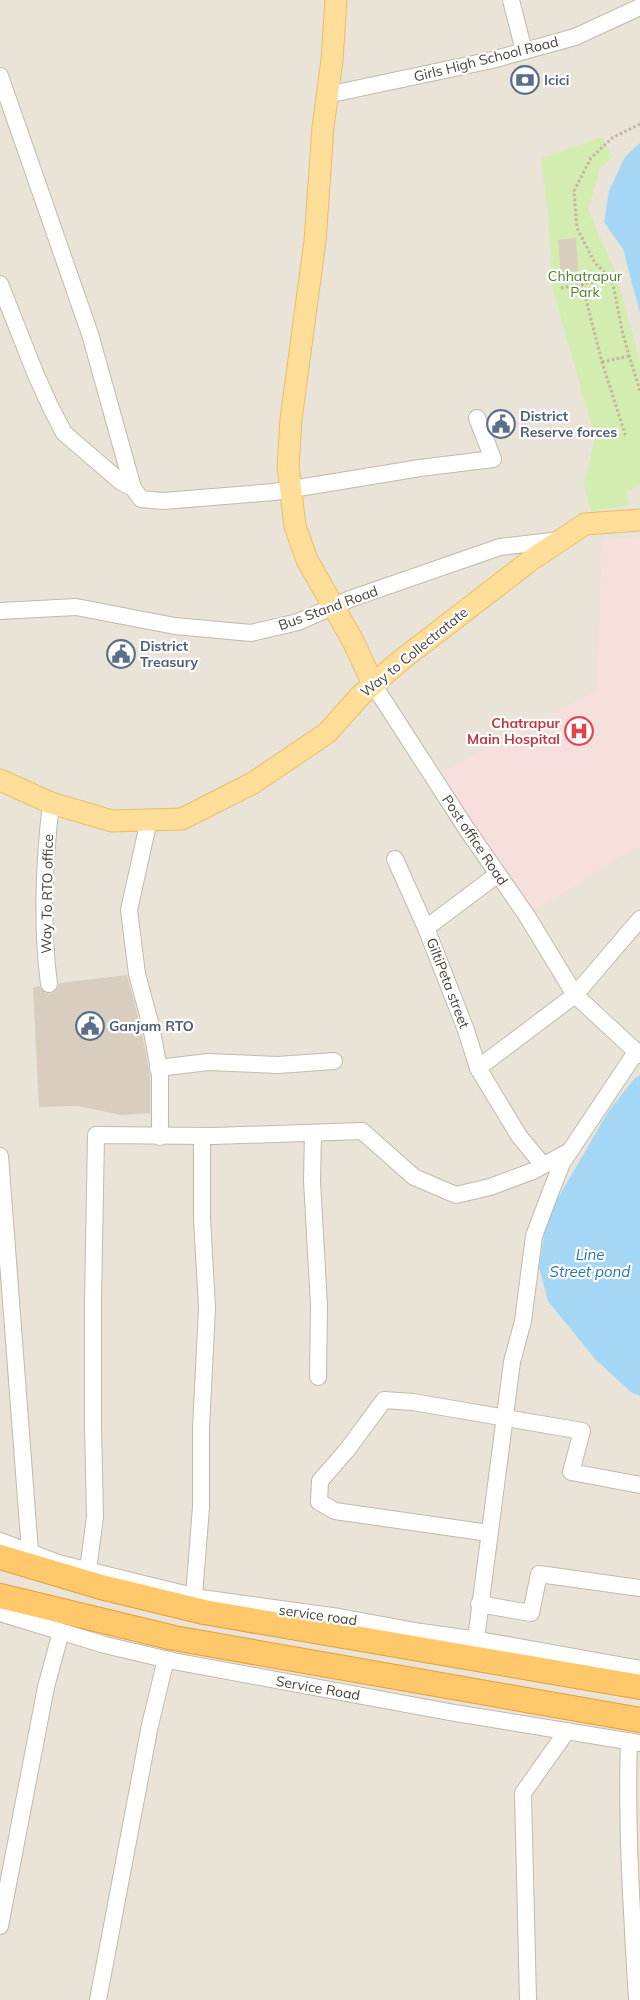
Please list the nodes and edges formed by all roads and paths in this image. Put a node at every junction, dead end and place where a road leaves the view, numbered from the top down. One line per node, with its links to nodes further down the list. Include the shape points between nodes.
1 (336, 0): 6 (main road, Post office Road)
2 (511, 0): 4 (street)
3 (640, 7): 4 (street, Girls High School Road, via 575,37)
4 (524, 51): 6 (street, Girls High School Road)
5 (0, 76): 17 (street, via 90,334)
6 (327, 95): 18 (main road, Post office Road, via 315,241 291,419)
7 (640, 124): 8 (path, via 612,138 592,158 574,191 577,228 595,263)
8 (612, 279): 10 (path); 12 (path)
9 (0, 284): 17 (street, via 50,408 64,433)
10 (582, 284): 11 (path); 13 (path)
11 (561, 288)
12 (629, 356): 13 (path); 14 (path)
13 (602, 362): 16 (path)
14 (640, 391)
15 (477, 418): 18 (street, via 492,459)
16 (626, 437)
17 (132, 488): 18 (street, via 141,499 163,501)
18 (290, 489): 21 (main road, Post office Road, via 295,526 307,560)
19 (640, 520): 20 (main road, Way to Collectratate, via 585,524)
20 (562, 539): 21 (street, Bus Stand Road, via 500,548); 23 (main road, Way to Collectratate, via 469,607)
21 (334, 607): 22 (street, Bus Stand Road, via 298,622 251,633 175,626 76,607); 23 (main road, Post office Road)
22 (0, 611)
23 (373, 684): 26 (main road, Way to Collectratate, via 327,733 253,783 182,819); 28 (street, Post office Road)
24 (0, 780): 25 (main road, Way to Collectratate)
25 (51, 803): 26 (main road, Way to Collectratate, via 112,821); 31 (street, Way To RTO office, via 44,896)
26 (149, 820): 35 (street, via 129,910 137,974)
27 (395, 859): 30 (street)
28 (498, 874): 30 (street, GiltiPeta street); 32 (street, Post office Road)
29 (640, 918): 32 (street)
30 (426, 928): 36 (street, GiltiPeta street)
31 (49, 984)
32 (575, 995): 33 (street, Post office Road); 36 (street)
33 (638, 1053): 40 (street)
34 (334, 1062): 35 (street, via 278,1065 208,1062)
35 (158, 1068): 39 (street)
36 (478, 1068): 42 (street, GiltiPeta street, via 519,1136)
37 (313, 1132): 38 (street); 42 (street, via 362,1131 414,1177 456,1195 490,1187); 43 (street)
38 (202, 1136): 39 (street); 53 (street, via 207,1308 201,1507)
39 (160, 1137): 50 (street, via 96,1135 93,1426 96,1517)
40 (570, 1151): 42 (street); 44 (street, via 562,1163 534,1236 523,1321 512,1362)
41 (0, 1156): 48 (street)
42 (543, 1165)
43 (318, 1377)
44 (506, 1418): 45 (street, via 582,1431 570,1472); 46 (street); 46 (street, via 384,1400 320,1481 319,1502 335,1511)
45 (640, 1485)
46 (489, 1533): 54 (street)
47 (0, 1541): 48 (street, service road)
48 (30, 1552): 50 (street, service road)
49 (0, 1557): 60 (highway, via 101,1587 204,1612)
50 (88, 1570): 53 (street, service road)
51 (640, 1588): 54 (street, via 539,1574 531,1613)
52 (0, 1596): 61 (highway, via 174,1638)
53 (194, 1596): 57 (street, service road)
54 (479, 1604): 57 (street)
55 (0, 1613): 56 (street, Service Road)
56 (62, 1632): 58 (street, Service Road); 64 (street, via 46,1687)
57 (476, 1639): 59 (street, service road)
58 (166, 1659): 62 (street, Service Road); 65 (street, via 150,1725)
59 (640, 1669)
60 (640, 1688)
61 (640, 1720)
62 (567, 1731): 63 (street, Service Road); 66 (street, via 523,1794)
63 (634, 1742): 67 (street, via 628,1782)
64 (0, 1926)
65 (98, 2000)
66 (528, 2000)
67 (637, 2000)

